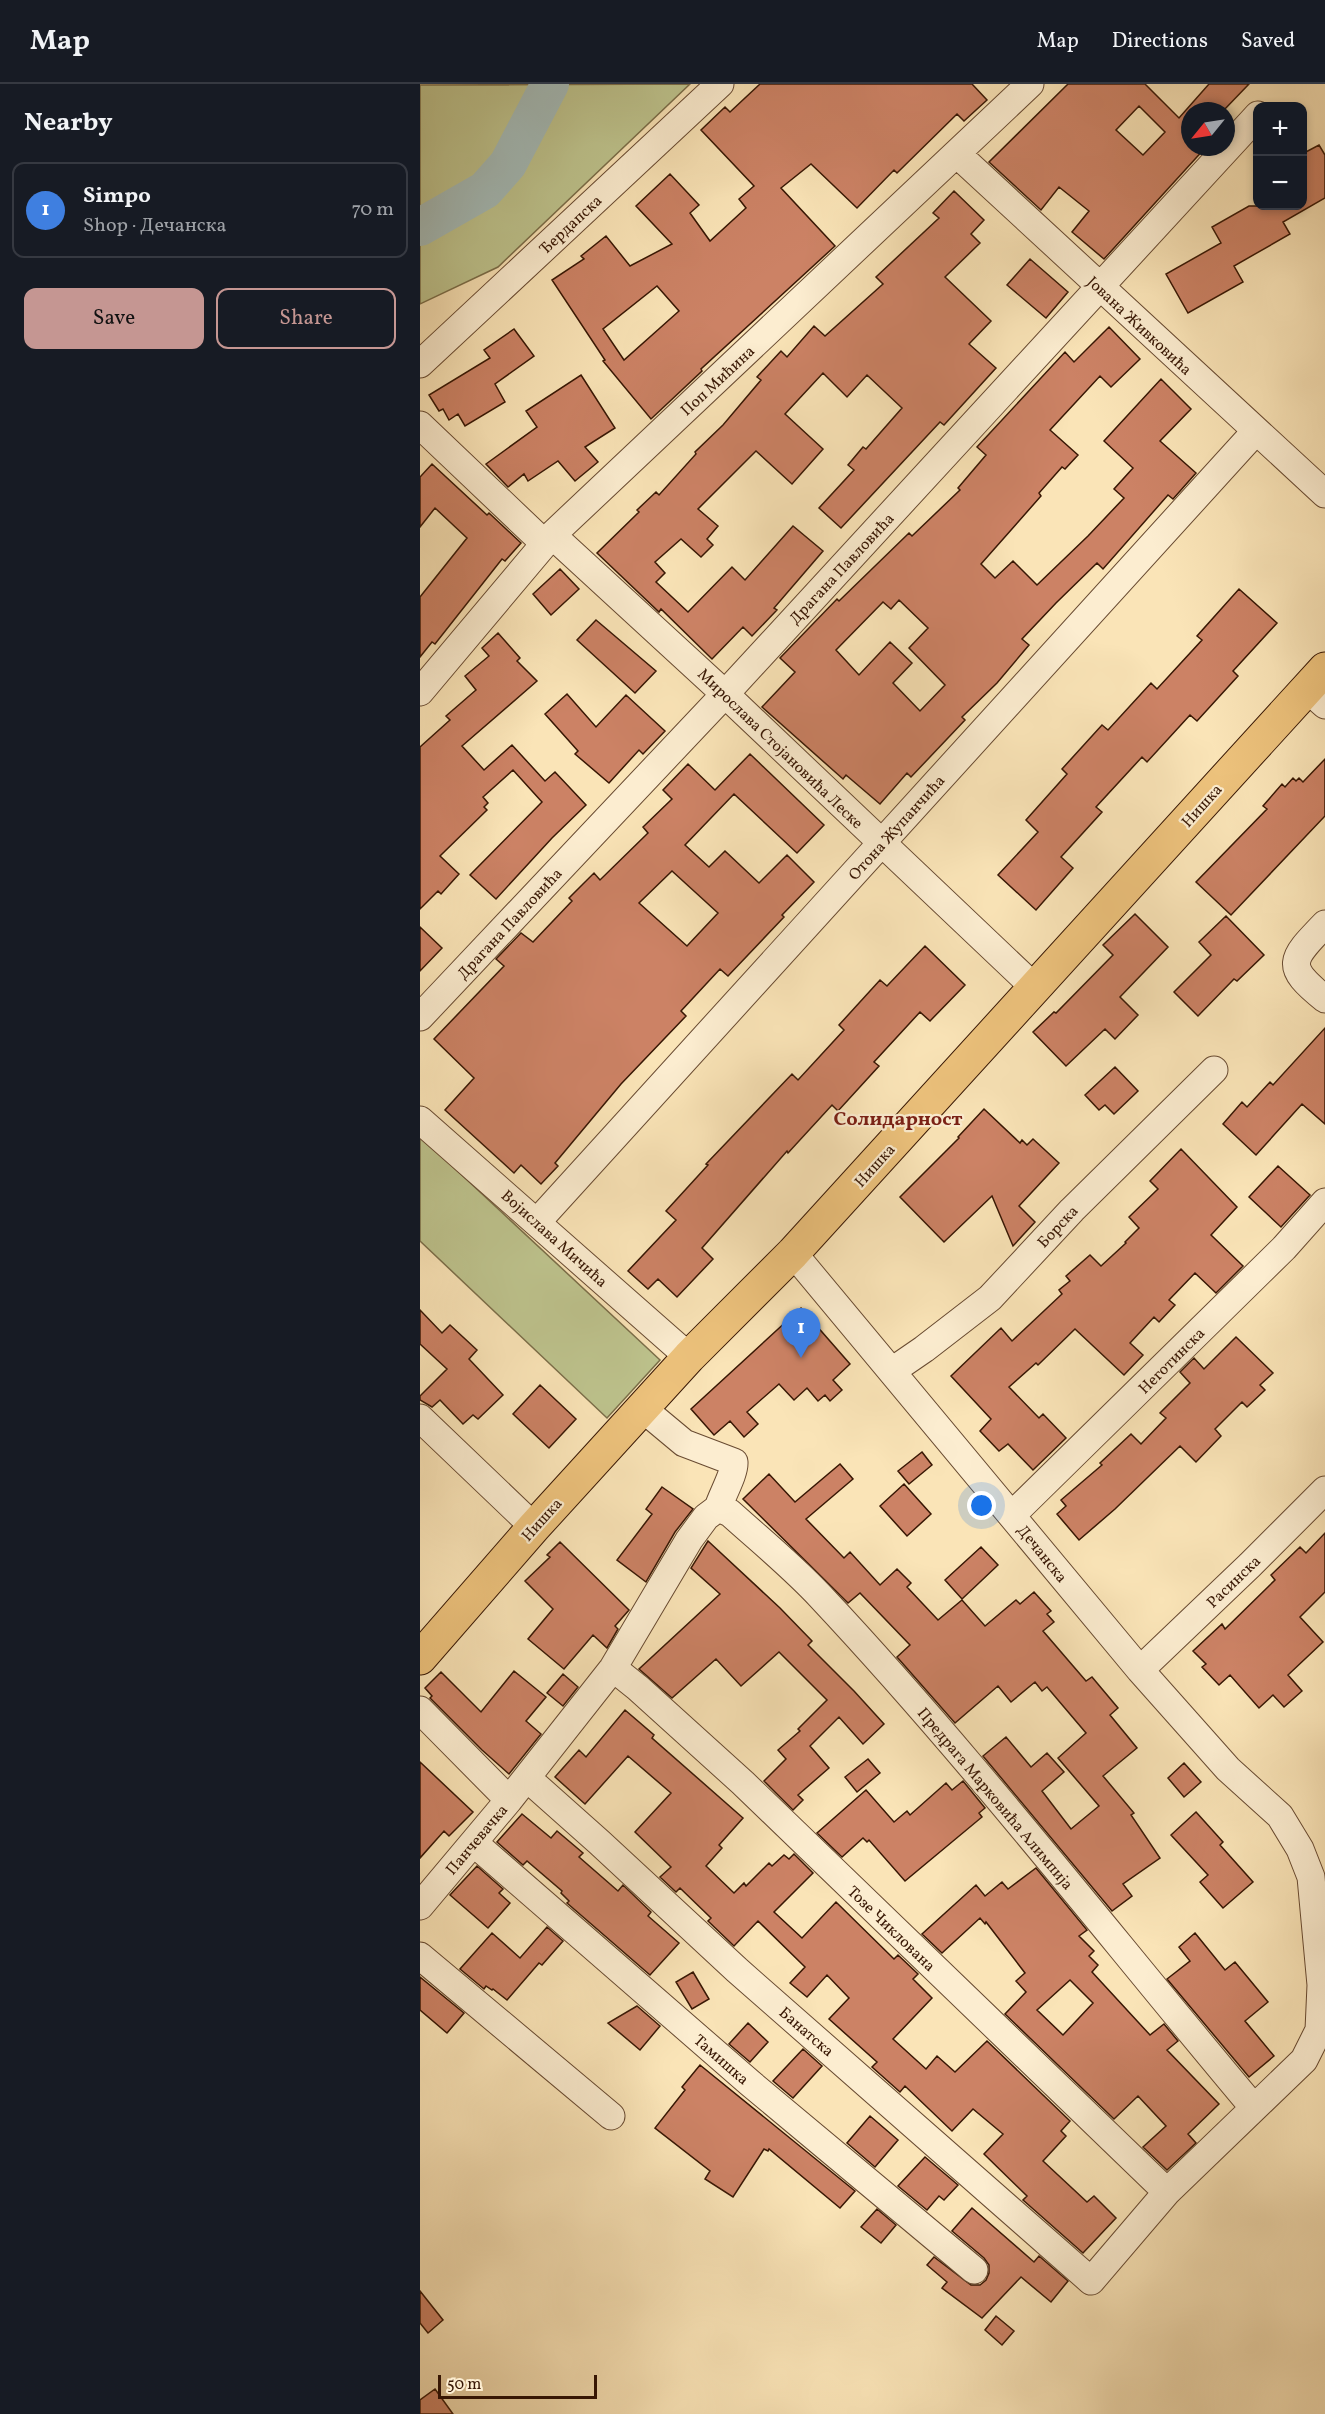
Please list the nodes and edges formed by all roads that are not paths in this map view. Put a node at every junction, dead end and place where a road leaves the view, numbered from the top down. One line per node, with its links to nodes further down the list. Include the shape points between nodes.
1 (720, 84): 6 (street, Ђердапска)
2 (1030, 84): 4 (street, Поп Мићина)
3 (1253, 120): 5 (street, Драгана Павловића)
4 (957, 154): 5 (street, Јована Живковића); 10 (street, Поп Мићина)
5 (1101, 288): 8 (street, Јована Живковића); 13 (street, Драгана Павловића)
6 (420, 364)
7 (420, 425): 10 (street, Мирослава Стојановића Леске)
8 (1255, 432): 9 (street, Јована Живковића); 14 (street, Отона Жупанчића)
9 (1325, 494)
10 (548, 539): 12 (street, Поп Мићина); 13 (street, Мирослава Стојановића Леске)
11 (1319, 688): 16 (main road, Нишка)
12 (420, 692)
13 (725, 694): 14 (street, Мирослава Стојановића Леске); 18 (street, Драгана Павловића)
14 (881, 844): 16 (street, Мирослава Стојановића Леске); 22 (street, Отона Жупанчића)
15 (1325, 924): 17 (street, via 1301,950 1295,963 1304,982)
16 (1035, 988): 23 (main road, Нишка)
17 (1325, 999)
18 (420, 1017)
19 (1214, 1070): 25 (street, Борска, via 1072,1210 990,1298)
20 (420, 1120): 22 (street, Војислава Мичића)
21 (1325, 1202): 30 (street, Неготинска, via 1284,1248)
22 (537, 1222): 24 (street, Војислава Мичића)
23 (793, 1253): 24 (main road, Нишка); 25 (street, Дечанска)
24 (688, 1357): 26 (main road, Нишка)
25 (892, 1371): 30 (street, Дечанска)
26 (642, 1408): 29 (street, via 684,1443 734,1462 735,1470); 31 (main road, Нишка)
27 (420, 1418): 31 (street)
28 (1325, 1490): 34 (street, Расинска)
29 (718, 1508): 33 (street, via 689,1540); 41 (street, Предрага Марковића Алимпија, via 730,1512 818,1594 916,1703)
30 (1012, 1515): 34 (street, Дечанска)
31 (534, 1527): 32 (main road, Нишка)
32 (420, 1658)
33 (613, 1668): 36 (street); 43 (street, Тозе Чиклована, via 743,1784)
34 (1140, 1670): 41 (street, Дечанска, via 1228,1769 1280,1816 1300,1849 1311,1878 1321,1985 1320,2030 1304,2060)
35 (420, 1710): 37 (street)
36 (527, 1778): 37 (street); 45 (street, Банатска, via 737,1970)
37 (509, 1800): 38 (street, Панчевачка)
38 (474, 1843): 39 (street, Панчевачка); 44 (street, Тамишка, via 750,2083)
39 (420, 1906)
40 (420, 1956): 42 (street)
41 (1254, 2108): 43 (street, Дечанска)
42 (611, 2116)
43 (1167, 2192): 45 (street, Дечанска)
44 (974, 2270)
45 (1091, 2281)

